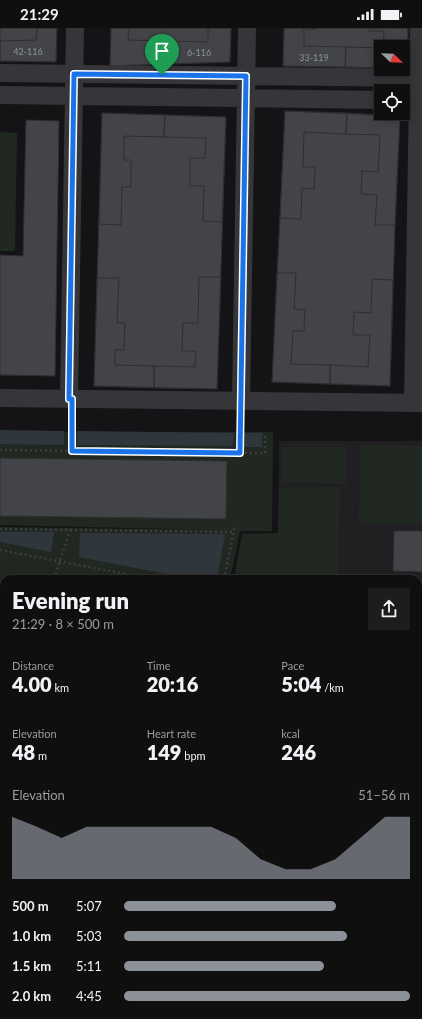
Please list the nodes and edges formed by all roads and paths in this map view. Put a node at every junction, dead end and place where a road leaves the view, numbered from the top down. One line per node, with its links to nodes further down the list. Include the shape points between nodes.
1 (75, 28): 5 (street)
2 (247, 28): 6 (street)
3 (419, 28): 7 (street)
4 (0, 73): 5 (street)
5 (74, 74): 6 (street); 9 (street)
6 (246, 76): 7 (street); 10 (street)
7 (420, 78): 12 (street)
8 (0, 95): 9 (street)
9 (74, 96): 10 (street); 14 (street)
10 (246, 98): 11 (street); 15 (street)
11 (374, 100)
12 (414, 100): 16 (street)
13 (0, 398): 14 (street)
14 (71, 399): 15 (street); 19 (path)
15 (241, 401): 16 (street); 20 (path)
16 (417, 403)
17 (265, 434): 20 (path, via 265,453)
18 (0, 450): 19 (path)
19 (72, 451): 20 (path)
20 (240, 453)
21 (235, 525): 24 (path)
22 (0, 529): 23 (path)
23 (70, 530): 24 (path); 26 (path)
24 (233, 532): 29 (path)
25 (0, 550): 26 (path)
26 (60, 562): 27 (path); 28 (path)
27 (55, 575)
28 (130, 575)
29 (225, 575)

